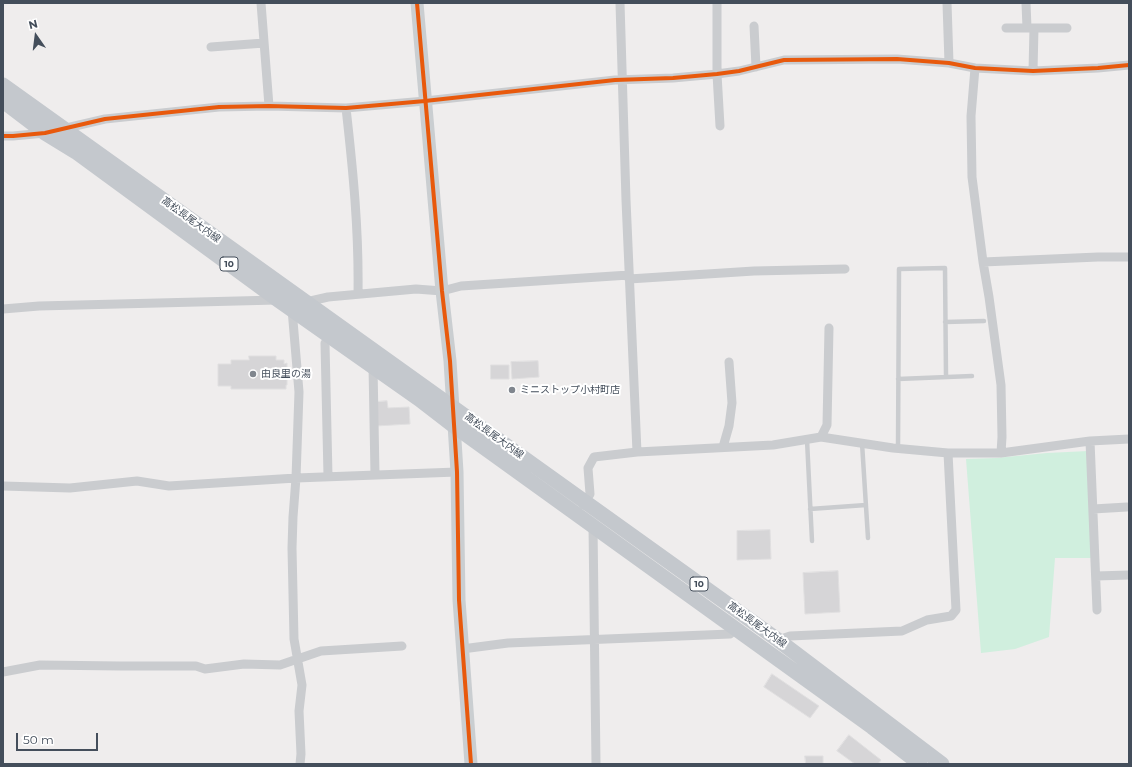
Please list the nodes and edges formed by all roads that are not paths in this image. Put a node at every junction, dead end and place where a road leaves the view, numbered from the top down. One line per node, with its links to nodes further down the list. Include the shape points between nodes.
1 (261, 3): 11 (street)
2 (417, 3): 22 (street)
3 (620, 3): 19 (street)
4 (717, 3): 18 (street)
5 (948, 3): 13 (street)
6 (1026, 3): 9 (street)
7 (754, 26): 15 (street)
8 (1006, 28): 9 (street)
9 (1030, 28): 10 (street); 17 (street)
10 (1067, 28)
11 (264, 44): 12 (street); 23 (street)
12 (211, 47)
13 (949, 63): 15 (street, via 897,59 784,60); 16 (street)
14 (1129, 65): 17 (street)
15 (756, 67): 18 (street)
16 (975, 68): 17 (street); 30 (street, via 971,116 972,177)
17 (1033, 70)
18 (717, 74): 19 (street); 25 (street)
19 (622, 80): 22 (street); 32 (street)
20 (3, 85): 26 (main road, 高松長尾大内線 / 10)
21 (3, 101): 27 (main road, 高松長尾大内線 / 10)
22 (425, 101): 24 (street); 33 (street)
23 (269, 106): 24 (street); 26 (street, via 219,107 105,119)
24 (346, 108): 34 (street, via 354,184)
25 (720, 126)
26 (64, 129): 27 (street); 36 (main road, 高松長尾大内線 / 10)
27 (45, 133): 28 (street); 35 (main road, 高松長尾大内線 / 10, via 76,152)
28 (3, 136)
29 (1129, 257): 30 (street)
30 (983, 262): 58 (street, via 1001,385)
31 (845, 269): 32 (street, via 754,270)
32 (629, 277): 33 (street, via 461,286); 57 (street)
33 (442, 291): 34 (street, via 416,289); 48 (street)
34 (358, 294): 36 (street, via 328,296)
35 (278, 300): 37 (street); 38 (main road, 高松長尾大内線 / 10)
36 (306, 302): 48 (main road, 高松長尾大内線 / 10)
37 (3, 309)
38 (292, 309): 44 (main road, 高松長尾大内線 / 10); 63 (street, via 298,392)
39 (984, 321): 40 (lane)
40 (945, 322): 46 (lane); 47 (lane, via 945,268 899,269)
41 (829, 328): 50 (street, via 827,425)
42 (325, 342): 62 (street)
43 (729, 362): 55 (street, via 732,403 730,426)
44 (373, 366): 49 (main road, 高松長尾大内線 / 10); 61 (street)
45 (972, 376): 46 (lane)
46 (946, 377): 47 (lane)
47 (898, 379): 56 (lane)
48 (453, 407): 49 (street); 67 (main road, 高松長尾大内線 / 10)
49 (454, 426): 60 (street); 67 (main road, 高松長尾大内線 / 10)
50 (821, 437): 52 (street); 54 (street)
51 (1129, 439): 53 (street)
52 (807, 440): 55 (street, via 773,445); 68 (lane)
53 (1090, 441): 58 (street); 69 (street)
54 (862, 443): 56 (street); 65 (lane)
55 (723, 447): 57 (street)
56 (898, 448): 59 (street)
57 (637, 452): 67 (street, via 594,457 588,468 590,494)
58 (1001, 452): 59 (street)
59 (948, 453): 78 (street, via 956,610 951,616 927,620 902,631 790,636)
60 (458, 472): 61 (street); 80 (street)
61 (375, 475): 62 (street)
62 (328, 476): 63 (street)
63 (296, 478): 64 (street, via 169,486 137,481 70,488); 81 (street, via 292,548 294,639)
64 (3, 486)
65 (866, 505): 68 (lane); 71 (lane)
66 (1127, 507): 69 (street)
67 (581, 509): 70 (main road, 高松長尾大内線 / 10); 78 (main road, 高松長尾大内線 / 10)
68 (810, 509): 72 (lane)
69 (1093, 509): 74 (street)
70 (593, 526): 76 (main road, 高松長尾大内線 / 10); 77 (street)
71 (868, 538)
72 (812, 541)
73 (1129, 575): 74 (street)
74 (1096, 576): 75 (street)
75 (1097, 610)
76 (736, 629): 77 (street, via 730,634); 86 (main road, 高松長尾大内線 / 10)
77 (595, 640): 80 (street, via 508,643); 85 (street)
78 (778, 640): 87 (main road, 高松長尾大内線 / 10)
79 (402, 646): 81 (street, via 321,651)
80 (462, 649): 84 (street)
81 (297, 659): 82 (street, via 280,665 244,664 205,669 196,666 40,665); 83 (street, via 302,685 299,711)
82 (3, 672)
83 (300, 764)
84 (471, 764)
85 (596, 764)
86 (920, 764)
87 (942, 764)

